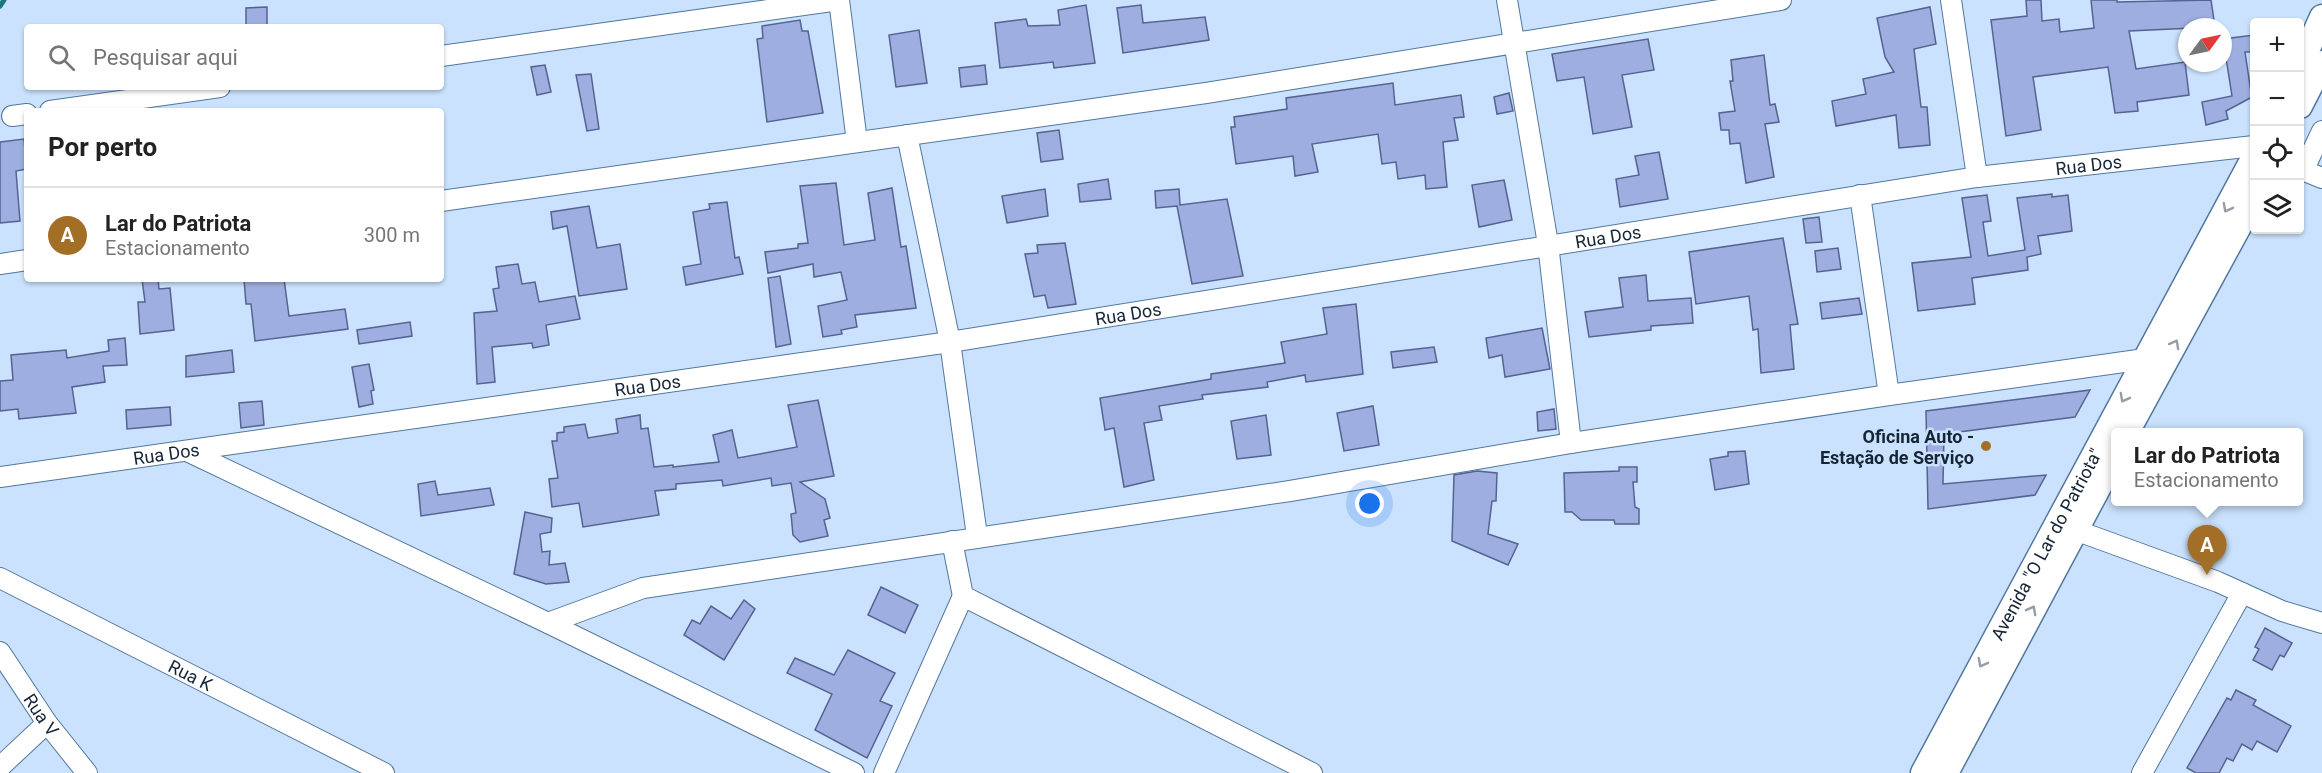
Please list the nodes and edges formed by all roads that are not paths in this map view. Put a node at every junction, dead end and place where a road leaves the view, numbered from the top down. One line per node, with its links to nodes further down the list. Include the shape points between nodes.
1 (839, 0): 7 (street); 15 (street)
2 (1507, 0): 6 (street)
3 (1781, 0): 6 (street)
4 (1952, 0): 20 (street)
5 (2322, 17): 8 (main road)
6 (1513, 43): 14 (street, via 1206,93); 25 (street)
7 (444, 56)
8 (2304, 57)
9 (2322, 63): 11 (main road)
10 (199, 90): 12 (street)
11 (2304, 98)
12 (71, 108)
13 (2322, 131): 18 (street)
14 (907, 135): 15 (street); 28 (street)
15 (857, 142): 23 (street)
16 (2250, 146): 20 (street, Rua Dos)
17 (2250, 164): 29 (main road, Avenida "O Lar do Patriota", one-way to 29)
18 (2304, 164)
19 (2304, 171): 21 (street)
20 (1977, 177): 22 (street, Rua Dos)
21 (2322, 178)
22 (1860, 195): 25 (street, Rua Dos); 30 (street)
23 (444, 201)
24 (2250, 206): 31 (main road, one-way to 24)
25 (1548, 244): 28 (street, Rua Dos); 32 (street)
26 (24, 260): 27 (street)
27 (0, 264)
28 (950, 342): 33 (street, Rua Dos); 37 (street)
29 (2145, 359): 30 (street); 52 (main road, Avenida "O Lar do Patriota", one-way to 52)
30 (1889, 394): 32 (street)
31 (2129, 428)
32 (1571, 443): 37 (street, via 1279,493)
33 (187, 451): 35 (street, Rua Dos); 42 (street)
34 (2111, 462): 36 (main road, Avenida "O Lar do Patriota")
35 (0, 477)
36 (2075, 530): 40 (street); 53 (main road, Avenida "O Lar do Patriota", one-way to 36)
37 (977, 536): 38 (street)
38 (952, 541): 41 (street); 42 (street, via 643,588)
39 (0, 578): 48 (street, Rua K)
40 (2242, 593): 43 (street); 54 (street)
41 (963, 596): 50 (street); 51 (street)
42 (548, 623): 49 (street)
43 (2322, 623)
44 (0, 652): 45 (street, Rua V)
45 (47, 723): 46 (street); 47 (street, Rua V)
46 (4, 755)
47 (87, 773)
48 (384, 773)
49 (854, 773)
50 (884, 773)
51 (1312, 773)
52 (1923, 773)
53 (1946, 773)
54 (2142, 773)

